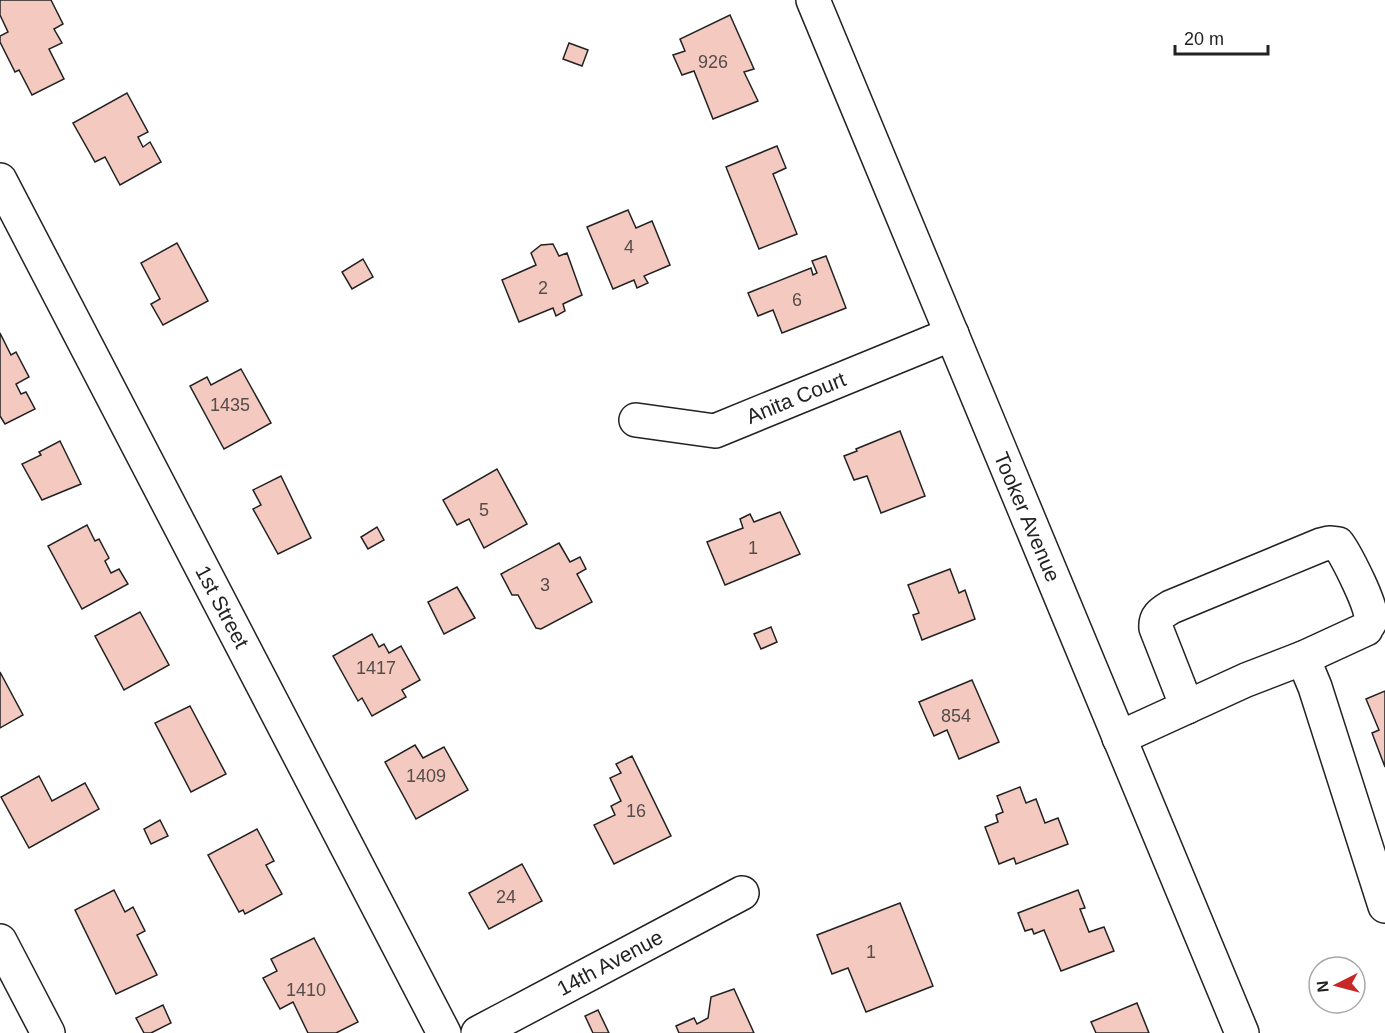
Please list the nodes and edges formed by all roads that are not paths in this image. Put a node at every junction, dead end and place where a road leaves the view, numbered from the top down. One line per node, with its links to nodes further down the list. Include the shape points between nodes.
1 (813, 0): 3 (street, Tooker Avenue)
2 (0, 180): 12 (street, 1st Street)
3 (952, 334): 4 (street, Anita Court, via 715,431); 7 (street, Tooker Avenue)
4 (636, 420)
5 (1309, 673): 6 (street, via 1246,680); 6 (street, via 1371,620 1370,610 1338,544 1321,546 1159,614 1156,628); 9 (street)
6 (1187, 707): 7 (street)
7 (1119, 738): 14 (street, Tooker Avenue)
8 (742, 893): 13 (street, 14th Avenue)
9 (1385, 906)
10 (0, 941): 11 (street)
11 (48, 1033)
12 (444, 1033)
13 (477, 1033)
14 (1242, 1033)

